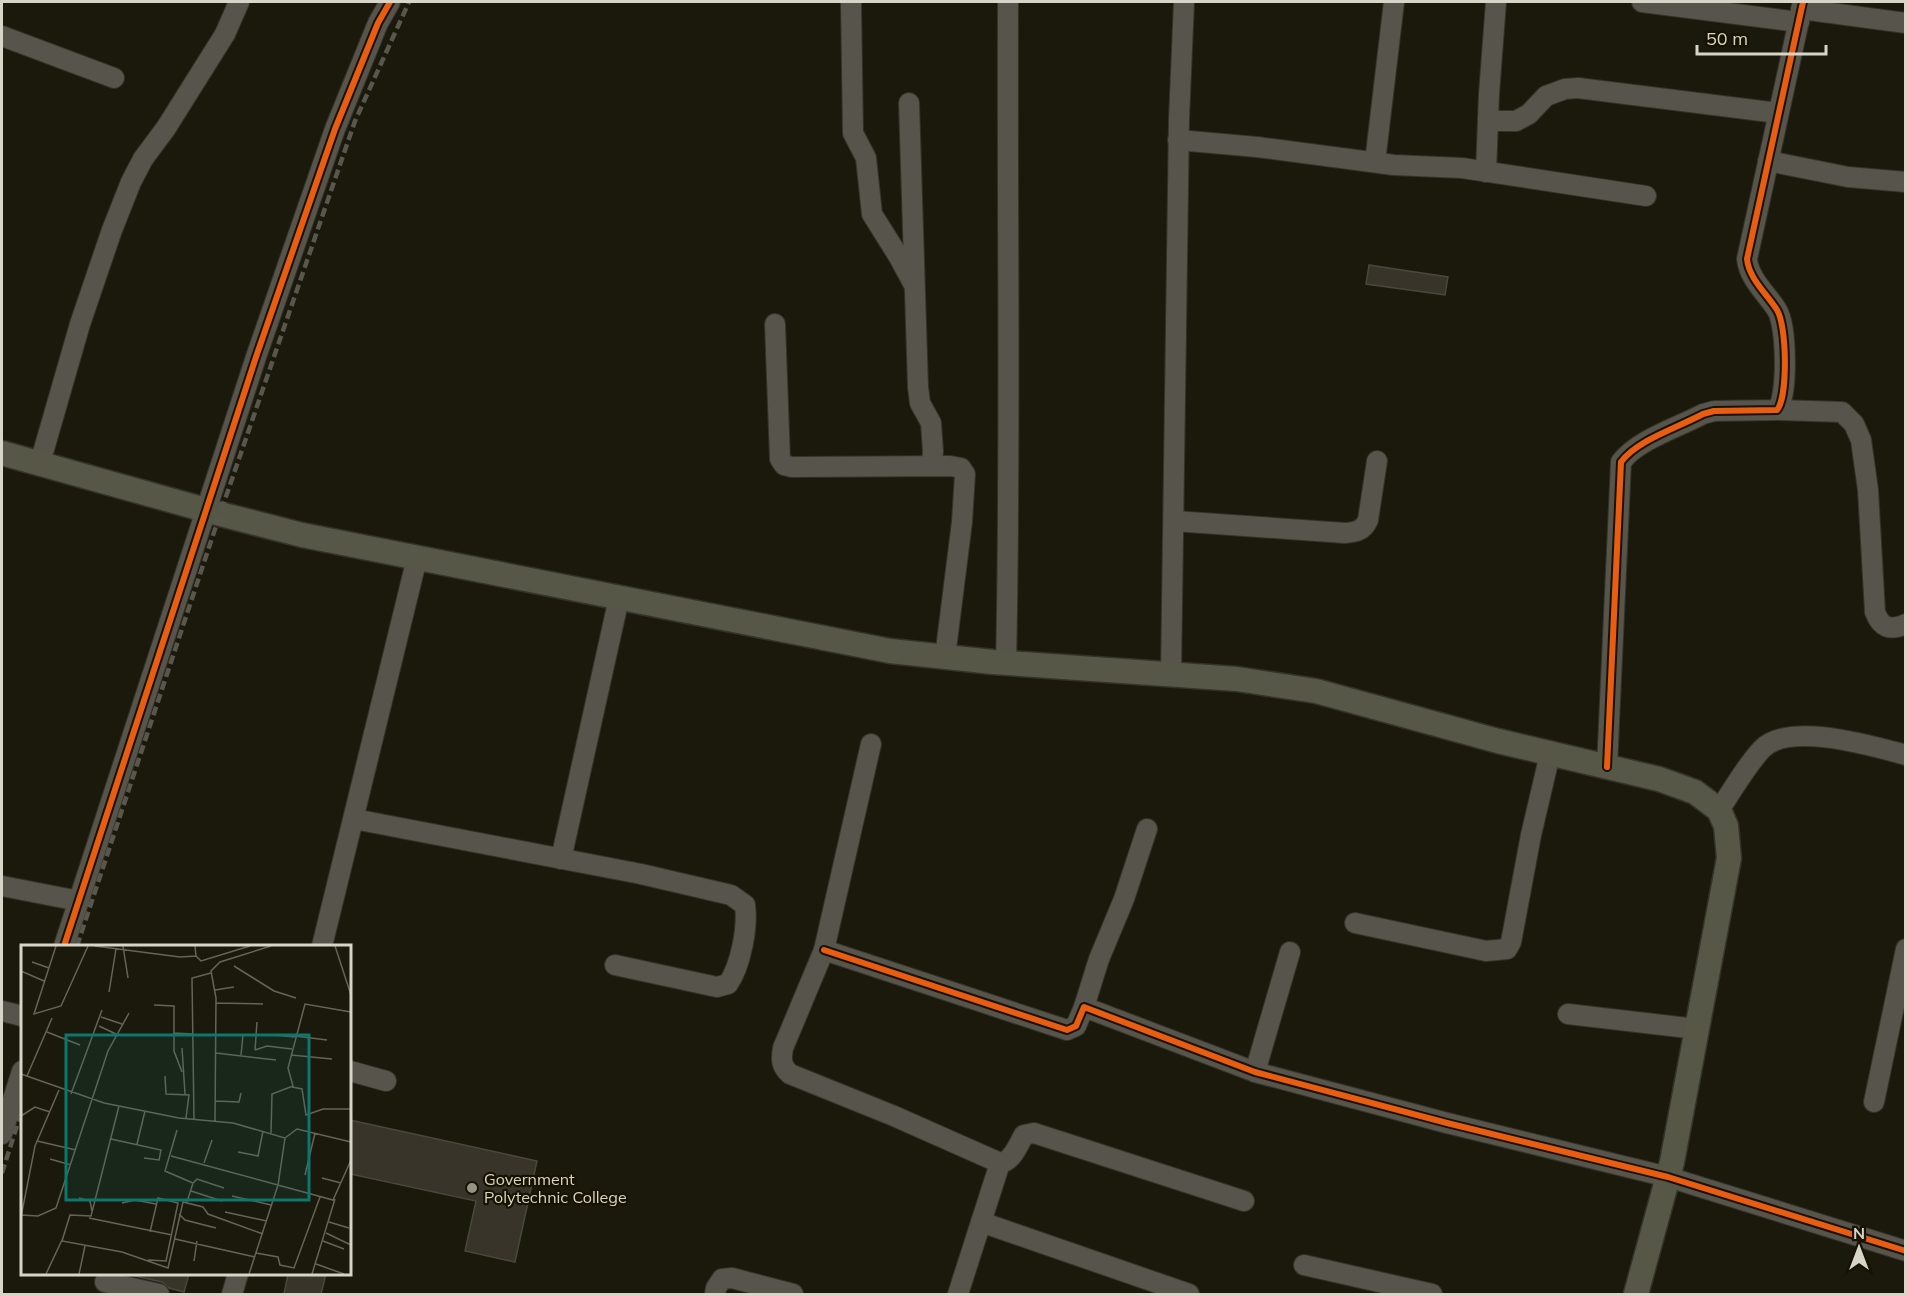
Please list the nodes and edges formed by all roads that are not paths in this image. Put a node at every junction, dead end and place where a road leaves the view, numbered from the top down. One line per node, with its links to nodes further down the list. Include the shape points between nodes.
1 (239, 2): 27 (street, via 225,34 131,182 80,324)
2 (390, 2): 29 (street, via 335,129)
3 (851, 2): 22 (street, via 853,133 866,158 872,214)
4 (1008, 2): 35 (street, via 1010,370)
5 (1184, 2): 16 (street)
6 (1394, 2): 18 (street)
7 (1496, 2): 15 (street)
8 (1642, 2): 9 (street)
9 (1801, 11): 10 (street); 14 (street)
10 (1905, 23)
11 (2, 36): 12 (street)
12 (114, 78)
13 (909, 103): 22 (street)
14 (1778, 112): 15 (street, via 1578,88 1555,91 1516,121); 17 (street)
15 (1488, 121): 19 (street)
16 (1178, 140): 18 (street); 30 (street)
17 (1768, 161): 20 (street, via 1848,177); 24 (street, via 1747,259 1748,269 1779,312 1782,326 1784,394)
18 (1375, 162): 19 (street)
19 (1486, 172): 21 (street)
20 (1905, 182)
21 (1646, 196)
22 (916, 290): 28 (street, via 918,387 920,403 931,423)
23 (775, 324): 28 (street, via 780,459 784,465)
24 (1777, 410): 33 (street, via 1842,412 1854,424 1861,440 1868,490 1875,612 1885,627); 40 (street, via 1703,414 1638,447 1622,462)
25 (2, 453): 27 (main road)
26 (1377, 460): 30 (street, via 1368,520 1358,531)
27 (40, 463): 29 (main road)
28 (932, 466): 34 (street, via 960,468 965,474)
29 (205, 510): 31 (main road); 46 (street)
30 (1174, 521): 36 (street)
31 (417, 558): 32 (main road); 42 (street)
32 (619, 598): 34 (main road, via 890,651); 44 (street)
33 (1905, 624)
34 (945, 657): 35 (main road)
35 (1006, 663): 36 (main road)
36 (1171, 675): 38 (main road, via 1238,679 1316,691)
37 (871, 744): 51 (street)
38 (1550, 754): 40 (main road); 47 (street, via 1507,949 1486,951)
39 (1905, 756): 41 (street, via 1864,744 1815,737 1774,741 1763,748)
40 (1607, 767): 41 (main road, via 1695,792)
41 (1719, 810): 58 (main road, via 1726,826 1729,858)
42 (354, 819): 44 (street); 49 (street)
43 (1147, 829): 54 (street)
44 (561, 859): 53 (street, via 731,895 745,905 747,919 735,973 728,984 717,987)
45 (2, 886): 46 (street)
46 (79, 901): 48 (street)
47 (1355, 923)
48 (64, 945)
49 (322, 945)
50 (1905, 949): 63 (street)
51 (824, 950): 54 (street, via 1067,1030 1076,1026); 65 (street, via 783,1048 783,1067 790,1074)
52 (1290, 952): 60 (street)
53 (615, 965)
54 (1084, 1008): 60 (street)
55 (2, 1011): 57 (street)
56 (1568, 1014): 58 (street)
57 (21, 1016)
58 (1697, 1029): 66 (main road)
59 (351, 1071): 62 (street)
60 (1255, 1072): 66 (street)
61 (21, 1074): 64 (street)
62 (386, 1081)
63 (1874, 1102)
64 (2, 1134)
65 (1000, 1163): 67 (street, via 1009,1159 1024,1135 1034,1133); 68 (street)
66 (1668, 1178): 69 (street); 80 (main road)
67 (1244, 1201)
68 (981, 1222): 77 (street); 78 (street)
69 (1905, 1251)
70 (1304, 1266): 79 (street)
71 (238, 1275): 74 (street)
72 (105, 1282): 73 (street)
73 (159, 1294)
74 (232, 1294)
75 (715, 1294): 76 (street, via 722,1279 732,1278)
76 (793, 1294)
77 (958, 1294)
78 (1189, 1294)
79 (1432, 1294)
80 (1636, 1294)

